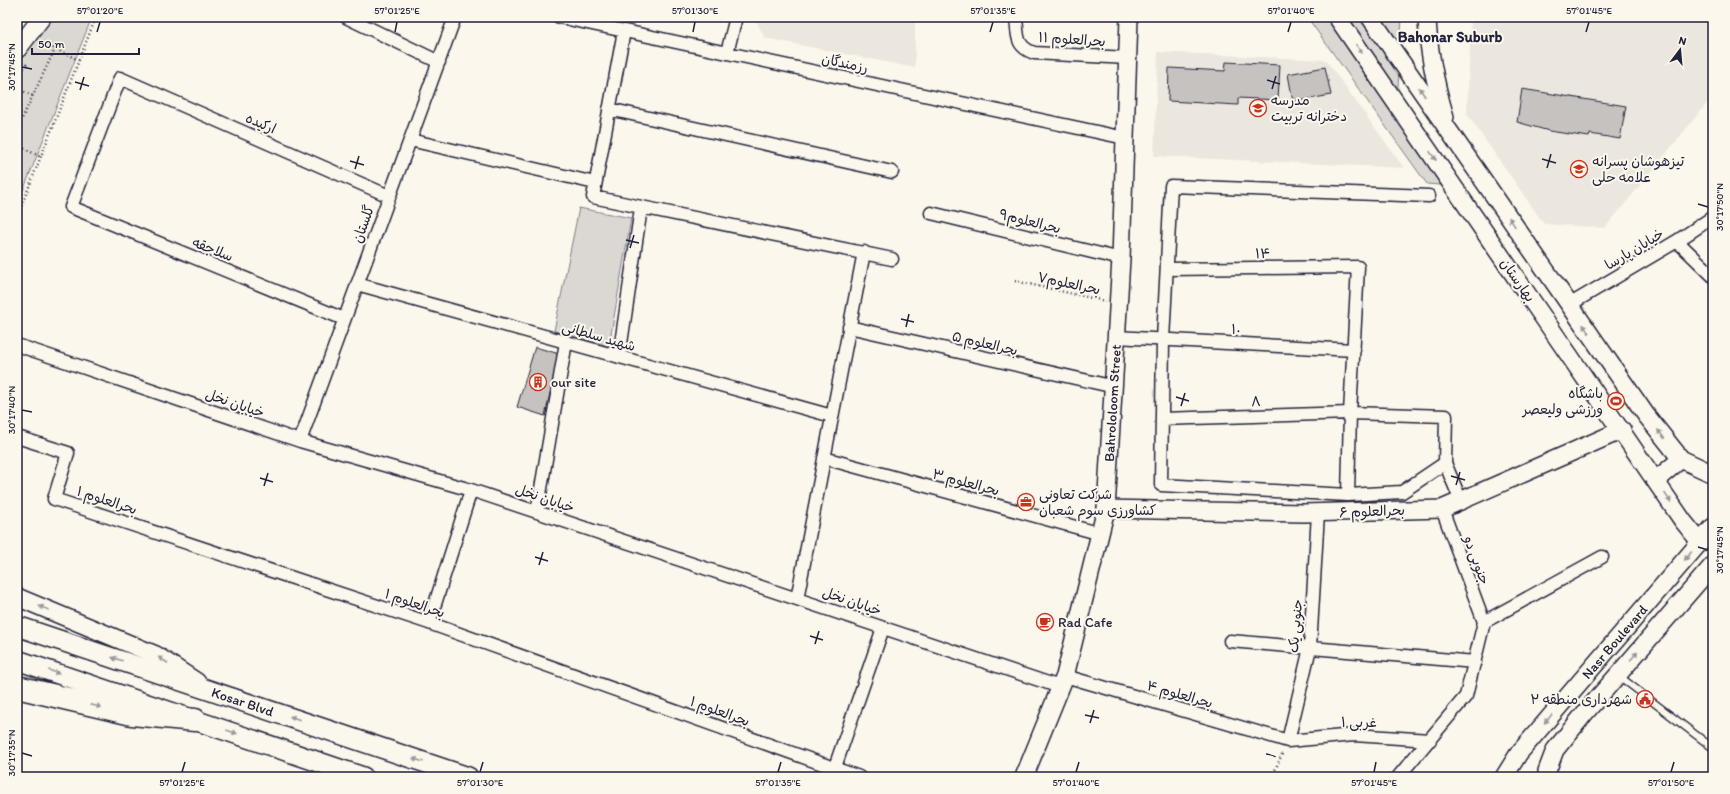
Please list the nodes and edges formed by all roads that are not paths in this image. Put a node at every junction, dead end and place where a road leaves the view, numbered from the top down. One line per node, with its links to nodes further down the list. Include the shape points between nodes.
1 (42, 17): 12 (street)
2 (346, 17): 15 (street)
3 (455, 17): 15 (street, گلستان)
4 (559, 17): 11 (street, رزمندگان)
5 (736, 17): 13 (street)
6 (1016, 17): 14 (street, بحرالعلوم ۱۱, via 1019,41 1025,50 1034,53)
7 (1129, 17): 14 (street, Bahrololoom Street)
8 (1337, 17): 48 (street, بهارستان, one-way to 48)
9 (1370, 17): 17 (street, بهارستان, one-way to 9)
10 (1427, 17): 17 (street, via 1428,44 1435,82)
11 (624, 31): 13 (street, رزمندگان); 16 (street)
12 (17, 50)
13 (727, 53): 18 (street, رزمندگان)
14 (1128, 58): 18 (street, Bahrololoom Street)
15 (439, 62): 19 (street, گلستان)
16 (609, 109): 20 (street); 21 (street)
17 (1448, 128): 35 (street, بهارستان, one-way to 17)
18 (1125, 138): 31 (street, Bahrololoom Street)
19 (410, 140): 21 (street); 22 (street, گلستان)
20 (892, 172)
21 (595, 183): 25 (street, via 593,197)
22 (389, 196): 24 (street, ارکیده, via 120,78); 34 (street, گلستان)
23 (1429, 196): 32 (street, via 1171,186)
24 (71, 207): 36 (street, سلاجقه)
25 (641, 208): 29 (street); 43 (street)
26 (931, 212): 31 (street, بحرالعلوم۹)
27 (1713, 217): 28 (street, خیابان پارسا)
28 (1676, 241): 33 (street); 35 (street, خیابان پارسا)
29 (864, 252): 30 (street); 37 (street)
30 (892, 259)
31 (1122, 259): 38 (street, Bahrololoom Street)
32 (1167, 269): 39 (street); 42 (street, ۱۴, via 1358,267)
33 (1713, 276)
34 (357, 284): 36 (street, گلستان); 40 (street, شهید سلطانی)
35 (1569, 305): 52 (street, بهارستان, one-way to 35, via 1646,415)
36 (344, 319): 50 (street, گلستان)
37 (849, 327): 44 (street, بحرالعلوم ۵); 46 (street)
38 (1116, 337): 39 (street, ۱۰); 44 (street, Bahrololoom Street)
39 (1163, 340): 42 (street, ۱۰); 47 (street)
40 (566, 342): 43 (street, شهید سلطانی); 61 (street)
41 (17, 345): 50 (street, خیابان نخل)
42 (1354, 350): 45 (street)
43 (619, 357): 46 (street, شهید سلطانی)
44 (1115, 387): 59 (street, Bahrololoom Street)
45 (1350, 413): 47 (street, ۸); 53 (street, ۸, via 1446,416); 57 (street)
46 (832, 416): 51 (street)
47 (1162, 420): 57 (street, via 1161,485)
48 (1622, 430): 55 (street, بهارستان); 58 (street, بحرالعلوم ۶)
49 (17, 437): 71 (street, بحرالعلوم ۱, via 68,453 54,499)
50 (300, 440): 56 (street, خیابان نخل)
51 (824, 458): 64 (street, بحرالعلوم ۳); 69 (street)
52 (1681, 459): 54 (street, بهارستان); 55 (street)
53 (1445, 463): 57 (street, via 1402,492); 58 (street)
54 (1713, 474)
55 (1656, 480): 65 (street, بهارستان, one-way to 65)
56 (471, 490): 61 (street, خیابان نخل); 71 (street)
57 (1348, 495)
58 (1461, 501): 60 (street, بحرالعلوم ۶)
59 (1106, 509): 62 (street, بحرالعلوم ۶); 64 (street, Bahrololoom Street)
60 (1442, 509): 62 (street, بحرالعلوم ۶); 70 (street, جنوبی دو)
61 (537, 512): 69 (street, خیابان نخل)
62 (1318, 513): 75 (street, جنوبی یک)
63 (1713, 527): 65 (street, Nasr Boulevard)
64 (1100, 534): 79 (street, Bahrololoom Street)
65 (1700, 542): 92 (street, Nasr Boulevard, one-way to 92, via 1519,753)
66 (1602, 556): 70 (street)
67 (1711, 571): 78 (street, Nasr Boulevard, one-way to 67)
68 (17, 597): 81 (street, one-way to 68, via 156,655)
69 (797, 599): 73 (street, خیابان نخل)
70 (1484, 622): 77 (street)
71 (430, 623): 86 (street, بحرالعلوم ۱)
72 (17, 626): 81 (main road, Kosar Blvd, one-way to 72)
73 (883, 628): 79 (street, خیابان نخل); 86 (street)
74 (1230, 641): 75 (street)
75 (1310, 648): 77 (street); 84 (street, جنوبی یک)
76 (17, 660): 82 (main road, one-way to 82)
77 (1475, 662): 83 (street, via 1466,696)
78 (1618, 675): 85 (lane); 93 (street, Nasr Boulevard, via 1556,750 1547,771)
79 (1063, 682): 84 (street, بحرالعلوم ۴); 90 (street, Bahrololoom Street)
80 (17, 687): 82 (highway, one-way to 82, via 132,714)
81 (208, 689): 88 (main road, Kosar Blvd, one-way to 81)
82 (196, 720): 87 (main road, one-way to 87)
83 (1430, 740): 84 (street, غربی ۱, via 1354,735); 91 (street)
84 (1288, 741)
85 (1713, 748)
86 (835, 767): 89 (street, بحرالعلوم ۱)
87 (363, 777)
88 (468, 777)
89 (859, 777)
90 (1024, 777)
91 (1398, 777)
92 (1504, 777)
93 (1548, 777)

